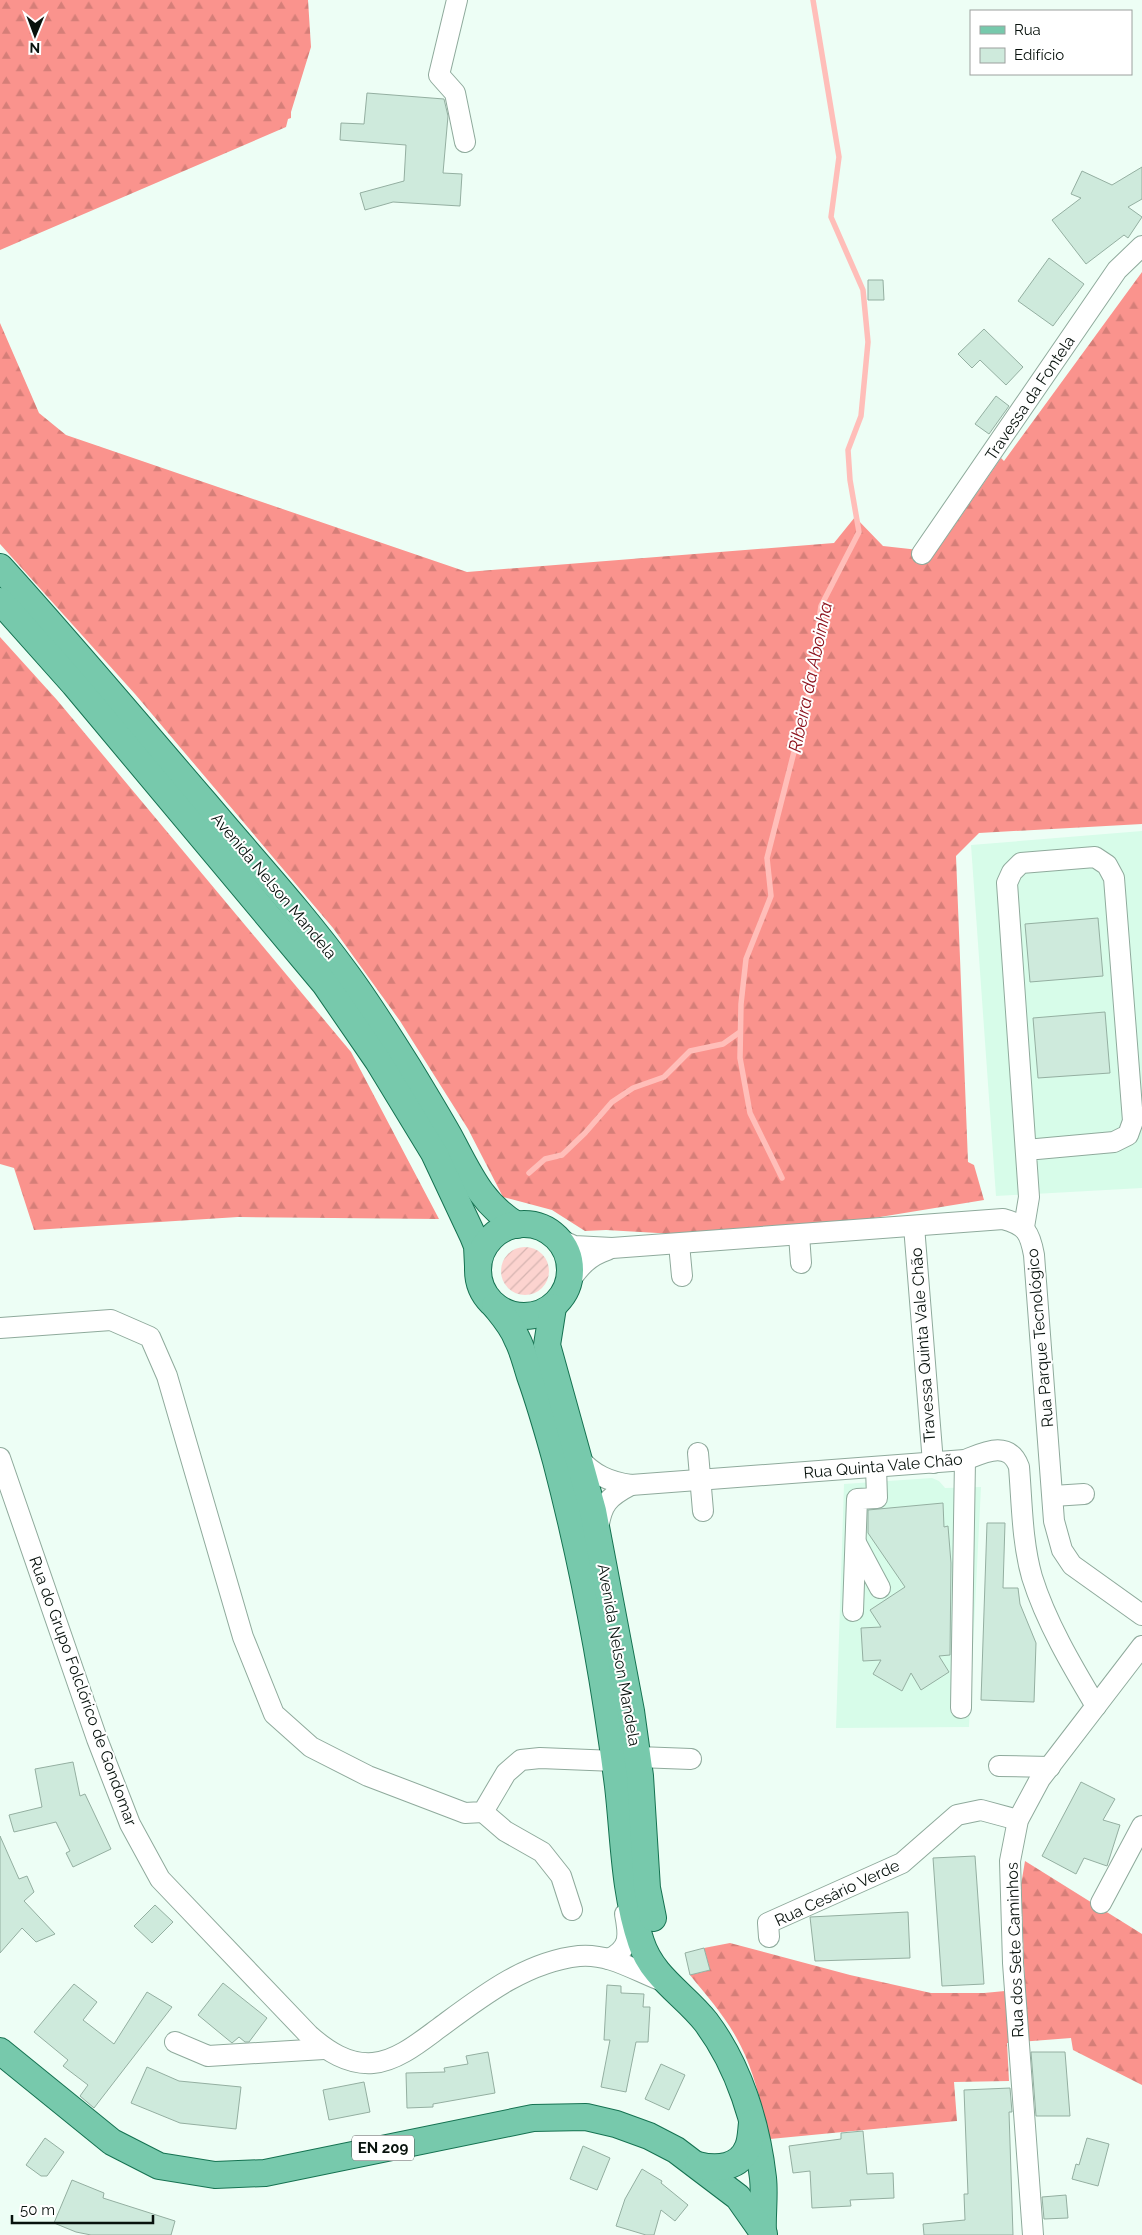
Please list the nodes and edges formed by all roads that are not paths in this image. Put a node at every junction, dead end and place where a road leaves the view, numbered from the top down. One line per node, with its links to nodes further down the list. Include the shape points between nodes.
1 (457, 0): 2 (street, via 439,76 456,93)
2 (465, 142)
3 (1142, 246): 4 (street, Travessa da Fontela, via 1117,270)
4 (922, 554)
5 (0, 567): 8 (main road, Avenida Nelson Mandela, via 339,965 417,1083 473,1183 487,1202)
6 (0, 601): 16 (main road, Avenida Nelson Mandela, via 74,684 325,984 378,1061 434,1153 477,1246)
7 (1026, 1150): 7 (street, via 1114,1142 1128,1135 1133,1121 1114,878 1107,865 1095,857 1021,863 1007,883); 10 (street, via 1029,1198)
8 (517, 1225): 12 (main road, via 532,1224); 16 (main road, via 503,1229 491,1238 482,1251)
9 (914, 1226): 10 (street, Rua Parque Tecnológico, via 1003,1219); 11 (street, Rua Parque Tecnológico); 26 (street, Travessa Quinta Vale Chão)
10 (1024, 1228): 31 (street, Rua Parque Tecnológico, via 1031,1238 1034,1255)
11 (798, 1235): 13 (street, Rua Parque Tecnológico); 15 (street)
12 (559, 1239): 14 (street, Rua Parque Tecnológico, via 574,1246); 18 (main road, via 571,1267)
13 (678, 1244): 14 (street, Rua Parque Tecnológico); 17 (street)
14 (612, 1248): 18 (street, Rua Parque Tecnológico, via 586,1260)
15 (801, 1263)
16 (478, 1266): 19 (main road, via 479,1281)
17 (682, 1276)
18 (569, 1282): 20 (main road, via 563,1296)
19 (495, 1306): 20 (main road, via 508,1314 524,1316 539,1314); 42 (main road, Avenida Nelson Mandela, via 518,1340 548,1431 582,1570 608,1707)
20 (552, 1307): 24 (main road, Avenida Nelson Mandela, via 547,1346)
21 (0, 1328): 46 (street, via 111,1320 150,1337 166,1376 243,1637 274,1714 311,1747 368,1776 465,1813)
22 (698, 1453): 28 (street)
23 (0, 1458): 32 (street, Rua do Grupo Folclórico de Gondomar)
24 (579, 1458): 29 (street, Rua Quinta Vale Chão, via 598,1475); 34 (main road, Avenida Nelson Mandela)
25 (965, 1460): 26 (street, Rua Quinta Vale Chão); 40 (street, Rua Quinta Vale Chão, via 988,1451 1005,1451 1016,1457 1032,1576 1045,1611); 41 (street)
26 (933, 1463): 27 (street, Rua Quinta Vale Chão)
27 (876, 1467): 28 (street, Rua Quinta Vale Chão); 35 (street, via 877,1498 857,1499)
28 (700, 1480): 29 (street, Rua Quinta Vale Chão); 33 (street)
29 (631, 1486): 34 (street, Rua Quinta Vale Chão, via 612,1495 599,1520)
30 (1084, 1494): 31 (street)
31 (1052, 1496): 38 (street, Rua Parque Tecnológico, via 1054,1521 1062,1550 1072,1565)
32 (7, 1500): 57 (street, Rua do Grupo Folclórico de Gondomar, via 130,1824 160,1879)
33 (704, 1510)
34 (597, 1534): 42 (main road, Avenida Nelson Mandela, via 622,1660)
35 (856, 1541): 36 (street); 37 (street)
36 (880, 1588)
37 (853, 1611)
38 (1142, 1615)
39 (1142, 1646): 40 (street, Rua dos Sete Caminhos)
40 (1096, 1706): 45 (street, Rua dos Sete Caminhos)
41 (961, 1708)
42 (626, 1759): 43 (street); 46 (street, via 521,1760 506,1773); 49 (main road, Avenida Nelson Mandela); 55 (main road, Avenida Nelson Mandela, via 659,1945)
43 (691, 1759)
44 (999, 1766): 45 (street)
45 (1050, 1767): 47 (street, Rua dos Sete Caminhos)
46 (483, 1812): 51 (street, via 505,1830 542,1852 561,1876)
47 (1018, 1820): 52 (street, Rua Cesário Verde, via 981,1810 957,1815 902,1863 768,1923); 62 (street, Rua dos Sete Caminhos, via 1010,1861 1013,1963)
48 (1142, 1826): 50 (street)
49 (623, 1844): 53 (street, via 622,1899 628,1940 622,1950); 54 (main road, Avenida Nelson Mandela, via 634,1920 642,1946)
50 (1101, 1903)
51 (572, 1910)
52 (768, 1937)
53 (609, 1959): 54 (street, Rua do Grupo Folclórico de Gondomar); 57 (street, Rua do Grupo Folclórico de Gondomar, via 581,1956 558,1959 530,1969 490,1991 391,2059 373,2063 350,2062)
54 (665, 1982): 55 (main road, Avenida Nelson Mandela)
55 (687, 2002): 59 (main road, via 709,2027 728,2057)
56 (175, 2042): 57 (street, via 208,2056)
57 (324, 2049)
58 (0, 2051): 60 (main road, EN 209, via 112,2142 159,2166 206,2174 265,2173 533,2118 586,2117 649,2136)
59 (752, 2123): 60 (main road, via 748,2147 738,2161 722,2168); 61 (main road, via 763,2180)
60 (698, 2165): 61 (main road, EN 209, via 738,2197)
61 (764, 2234)
62 (1034, 2235)

